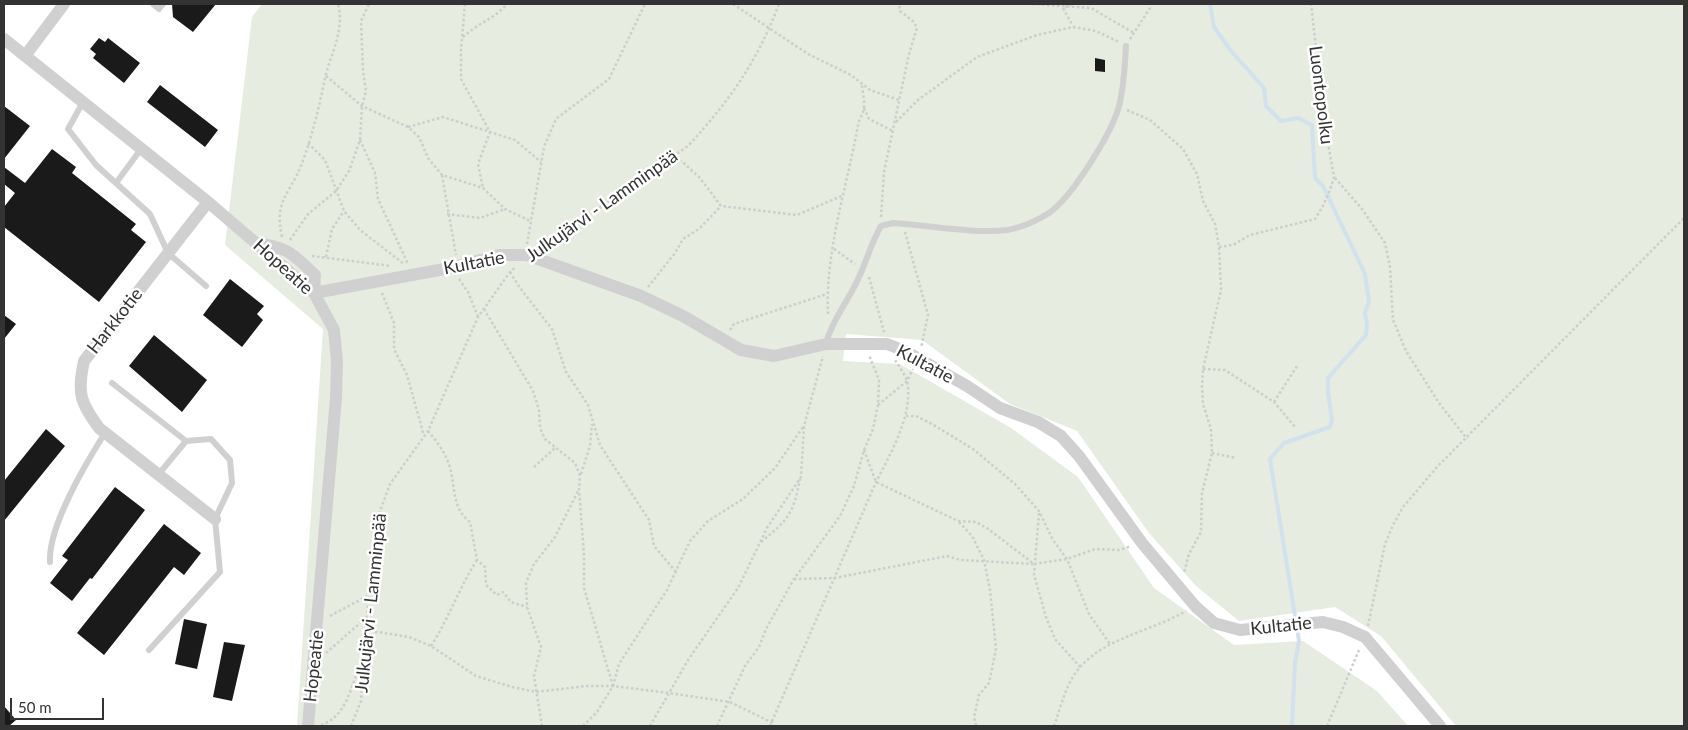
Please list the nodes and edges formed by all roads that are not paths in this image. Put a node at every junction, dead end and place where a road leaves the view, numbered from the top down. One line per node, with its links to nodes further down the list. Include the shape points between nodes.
1 (64, 4): 6 (street)
2 (153, 4): 3 (lane, via 160,9)
3 (163, 4)
4 (4, 39): 6 (street, Hopeatie)
5 (1126, 46): 15 (lane, via 1119,107 1108,133 1072,189 1049,213 1006,230 903,223 881,226)
6 (25, 56): 7 (street, Hopeatie)
7 (83, 102): 8 (street, Hopeatie); 9 (lane, via 68,129 96,165)
8 (141, 149): 9 (lane); 10 (street, Hopeatie)
9 (116, 183): 12 (lane, via 150,214)
10 (208, 202): 11 (street, Hopeatie); 12 (street, Harkkotie)
11 (257, 243): 14 (street, Hopeatie); 14 (street, via 288,250 315,275)
12 (168, 253): 13 (lane); 17 (street, Harkkotie, via 84,361 79,384 85,408)
13 (206, 286)
14 (314, 293): 15 (street, Kultatie, via 454,267 499,254 527,255 642,296 742,350 774,356); 23 (street, Hopeatie, via 334,330 337,360)
15 (828, 338): 24 (street, Kultatie, via 887,344 967,386 1000,408 1038,422 1061,436 1080,456 1142,543 1195,606 1214,623 1240,630 1322,622 1365,637)
16 (112, 383): 18 (lane)
17 (105, 433): 19 (street, Harkkotie); 21 (lane, via 83,468 56,531 49,549)
18 (186, 441): 19 (lane); 20 (lane, via 211,439 230,460 232,483)
19 (158, 474): 20 (street, Harkkotie)
20 (215, 519): 22 (lane, via 220,572)
21 (50, 562)
22 (149, 650)
23 (308, 726)
24 (1440, 726)

